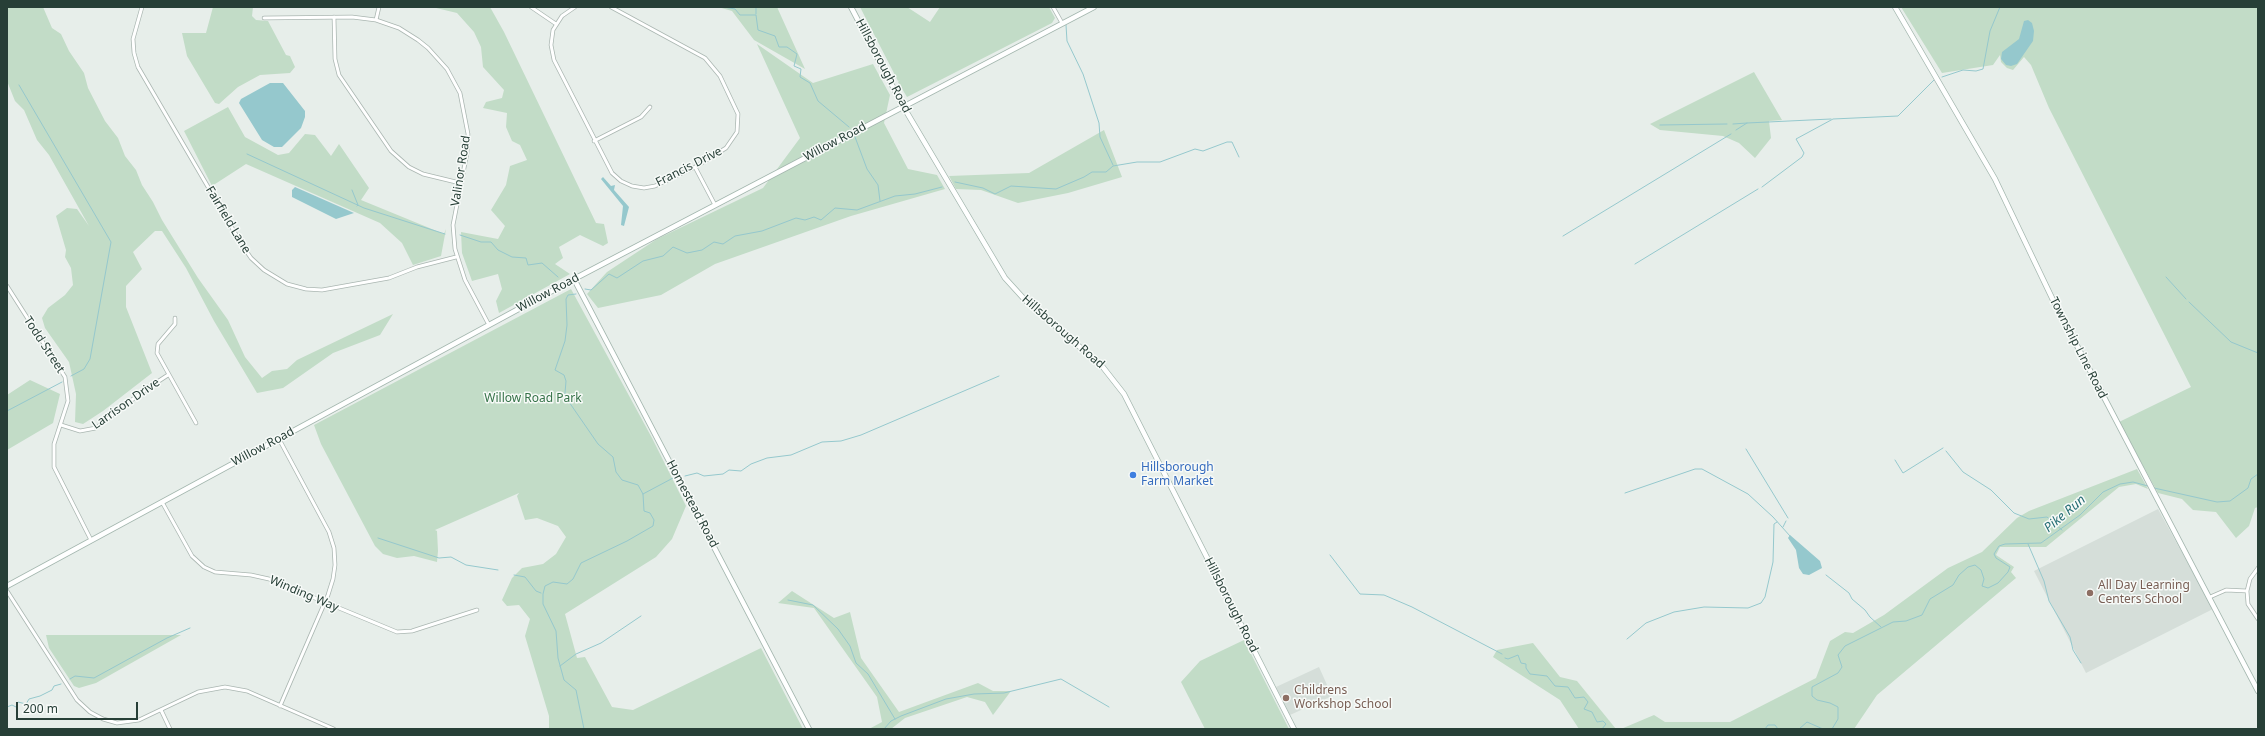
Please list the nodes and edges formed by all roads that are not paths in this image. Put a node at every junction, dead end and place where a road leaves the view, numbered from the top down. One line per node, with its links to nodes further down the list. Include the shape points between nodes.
1 (142, 7): 21 (street, Fairfield Lane, via 133,39 138,66 244,249 264,270 287,284 322,290 388,278 417,267)
2 (379, 7): 12 (street)
3 (531, 7): 14 (street)
4 (575, 7): 14 (street, via 566,12)
5 (611, 7): 18 (street, Francis Drive, via 698,54 711,64 720,76 738,114 737,132 726,148)
6 (851, 7): 15 (street, Hillsborough Road)
7 (1053, 7): 13 (street)
8 (1094, 7): 13 (street, Willow Road)
9 (1895, 7): 36 (street, Township Line Road, via 1992,174 2052,298)
10 (334, 17): 11 (street, Valinor Road); 12 (street, Valinor Road); 19 (street, via 335,58 339,75 391,151 409,167 423,174)
11 (264, 18)
12 (376, 20): 19 (street, Valinor Road, via 399,28 428,48 457,85 466,113 468,134 467,153)
13 (1062, 23): 15 (street, Willow Road)
14 (556, 24): 17 (street, Francis Drive, via 551,45 554,60)
15 (903, 106): 20 (street, Willow Road); 46 (street, Hillsborough Road, via 1005,278 1025,300 1102,366 1124,394)
16 (650, 107): 17 (street, via 641,117)
17 (594, 141): 18 (street, Francis Drive, via 612,173 632,186 655,186)
18 (695, 167): 20 (street)
19 (460, 183): 21 (street, Valinor Road, via 453,225)
20 (716, 205): 22 (street, Willow Road)
21 (456, 258): 25 (street, Valinor Road)
22 (574, 279): 25 (street, Willow Road); 45 (street, Homestead Road)
23 (7, 286): 28 (street, Todd Street, via 65,377 68,401)
24 (175, 318): 26 (street, via 175,324 157,348 158,359)
25 (489, 325): 29 (street, Willow Road)
26 (168, 375): 27 (street); 28 (street, Larrison Drive, via 96,428 80,431)
27 (196, 423)
28 (61, 425): 31 (street, Todd Street, via 53,450 55,472)
29 (279, 439): 30 (street, Willow Road); 37 (street, via 332,541 335,572)
30 (162, 502): 31 (street, Willow Road); 37 (street, Winding Way, via 188,550 204,567 222,574 251,575 269,579)
31 (92, 540): 33 (street, Willow Road)
32 (2258, 568): 35 (street, via 2250,579)
33 (7, 586)
34 (7, 591): 42 (street, via 77,700 90,712 107,720 125,723 144,719)
35 (2247, 591): 36 (street, via 2226,590); 39 (street, via 2248,604)
36 (2210, 597): 40 (street, Township Line Road)
37 (325, 602): 38 (street, Winding Way, via 386,629 400,632 412,631); 41 (street)
38 (477, 610)
39 (2258, 619)
40 (2258, 691)
41 (280, 706): 42 (street, via 239,689 218,687 198,692); 44 (street)
42 (161, 710): 43 (street)
43 (170, 729)
44 (334, 729)
45 (809, 729)
46 (1294, 729)

